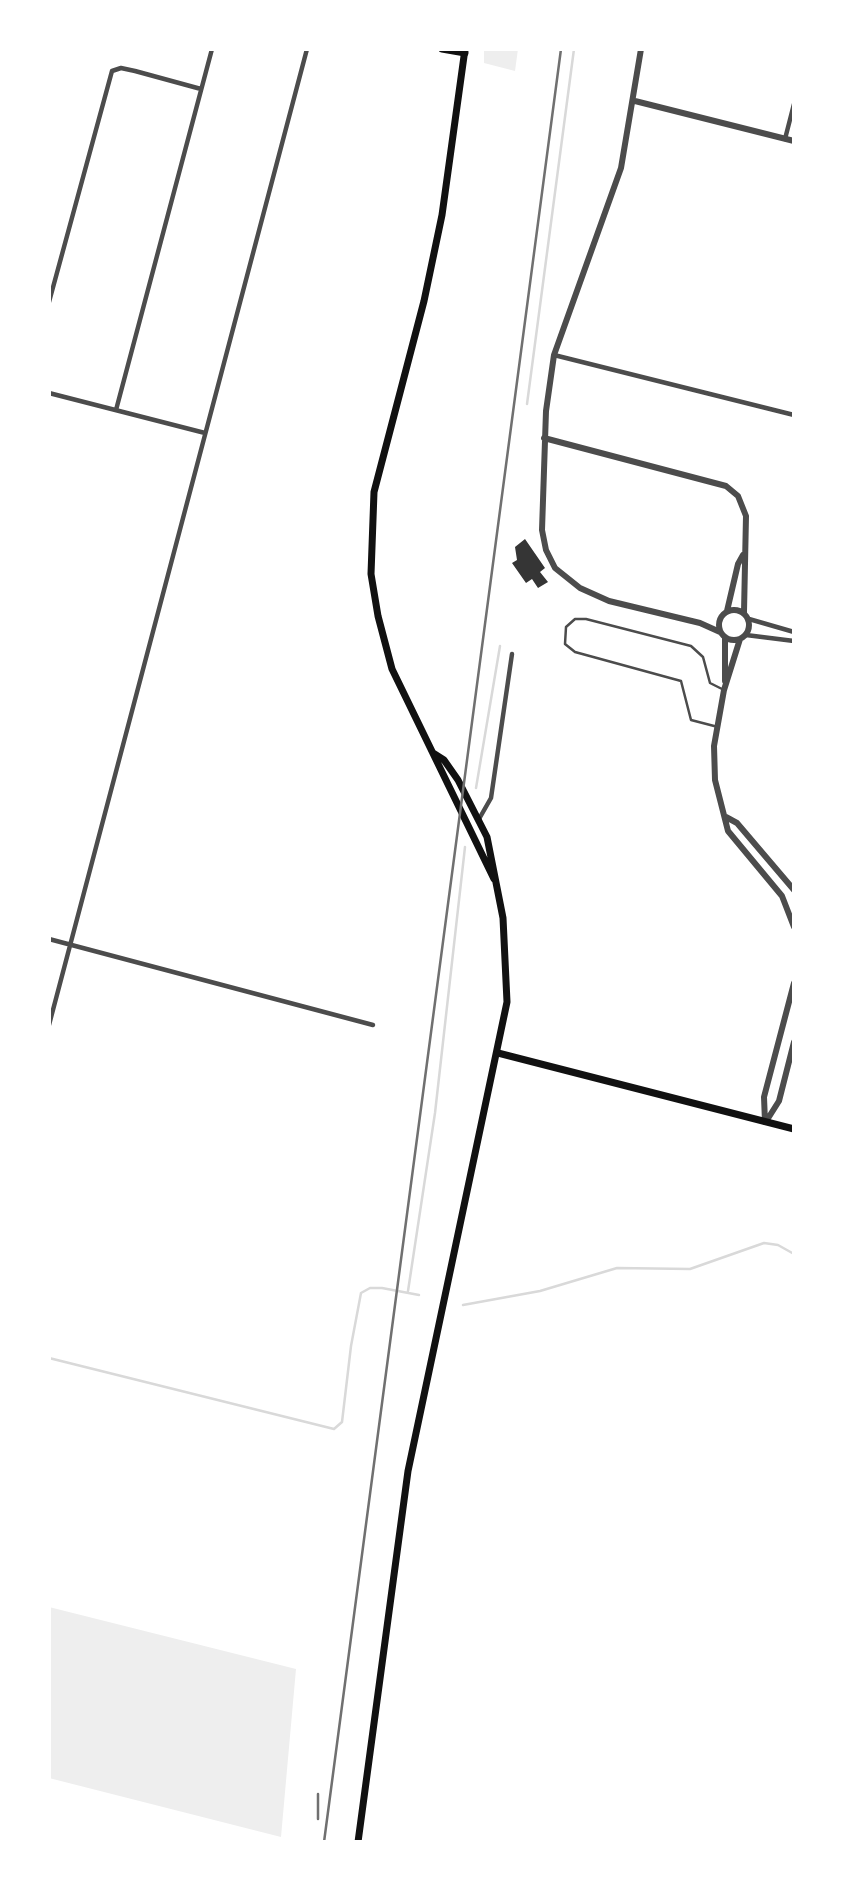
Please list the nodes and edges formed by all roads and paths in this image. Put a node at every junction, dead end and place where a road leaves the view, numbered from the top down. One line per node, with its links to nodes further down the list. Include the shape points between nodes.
1 (212, 49): 6 (street)
2 (307, 49): 16 (street)
3 (442, 49): 5 (main road)
4 (641, 49): 7 (street)
5 (465, 51): 29 (main road, via 442,215 380,466 370,534 378,616 392,669)
6 (201, 89): 11 (street, via 121,68 112,71); 14 (street)
7 (635, 101): 9 (street); 12 (street, via 617,183)
8 (794, 104): 9 (street)
9 (785, 139): 10 (street)
10 (794, 141)
11 (49, 302)
12 (554, 355): 15 (street); 17 (street)
13 (49, 393): 14 (street)
14 (116, 410): 16 (street)
15 (794, 415)
16 (205, 433): 36 (street)
17 (544, 438): 18 (street, via 726,486 744,507); 23 (street, via 542,530 555,568 591,594 700,623)
18 (743, 555): 19 (street); 20 (street)
19 (727, 611): 20 (street); 23 (street, via 719,622)
20 (744, 612): 21 (street)
21 (749, 619): 22 (street); 24 (street)
22 (794, 632)
23 (722, 634): 24 (street); 27 (street)
24 (743, 637): 25 (street); 27 (street)
25 (794, 641)
26 (512, 654): 31 (street, via 491,798)
27 (724, 690): 28 (street); 28 (lane, via 710,683 704,657 691,646 586,619 575,619 566,627 565,644 575,652 681,681 688,715 696,722)
28 (718, 727): 30 (street, via 713,765)
29 (433, 753): 31 (main road, via 444,760); 32 (main road)
30 (726, 817): 33 (street, via 737,823); 34 (street, via 728,831 782,896)
31 (479, 819): 32 (main road, via 494,862)
32 (494, 880): 41 (main road, via 508,977)
33 (794, 890)
34 (794, 927)
35 (49, 939): 36 (street)
36 (70, 945): 38 (street); 39 (street)
37 (794, 983): 42 (street, via 764,1097)
38 (49, 1025)
39 (373, 1025)
40 (794, 1042): 42 (street, via 779,1101)
41 (498, 1053): 42 (main road); 44 (main road, via 408,1471)
42 (765, 1122): 43 (main road)
43 (794, 1129)
44 (358, 1842)

